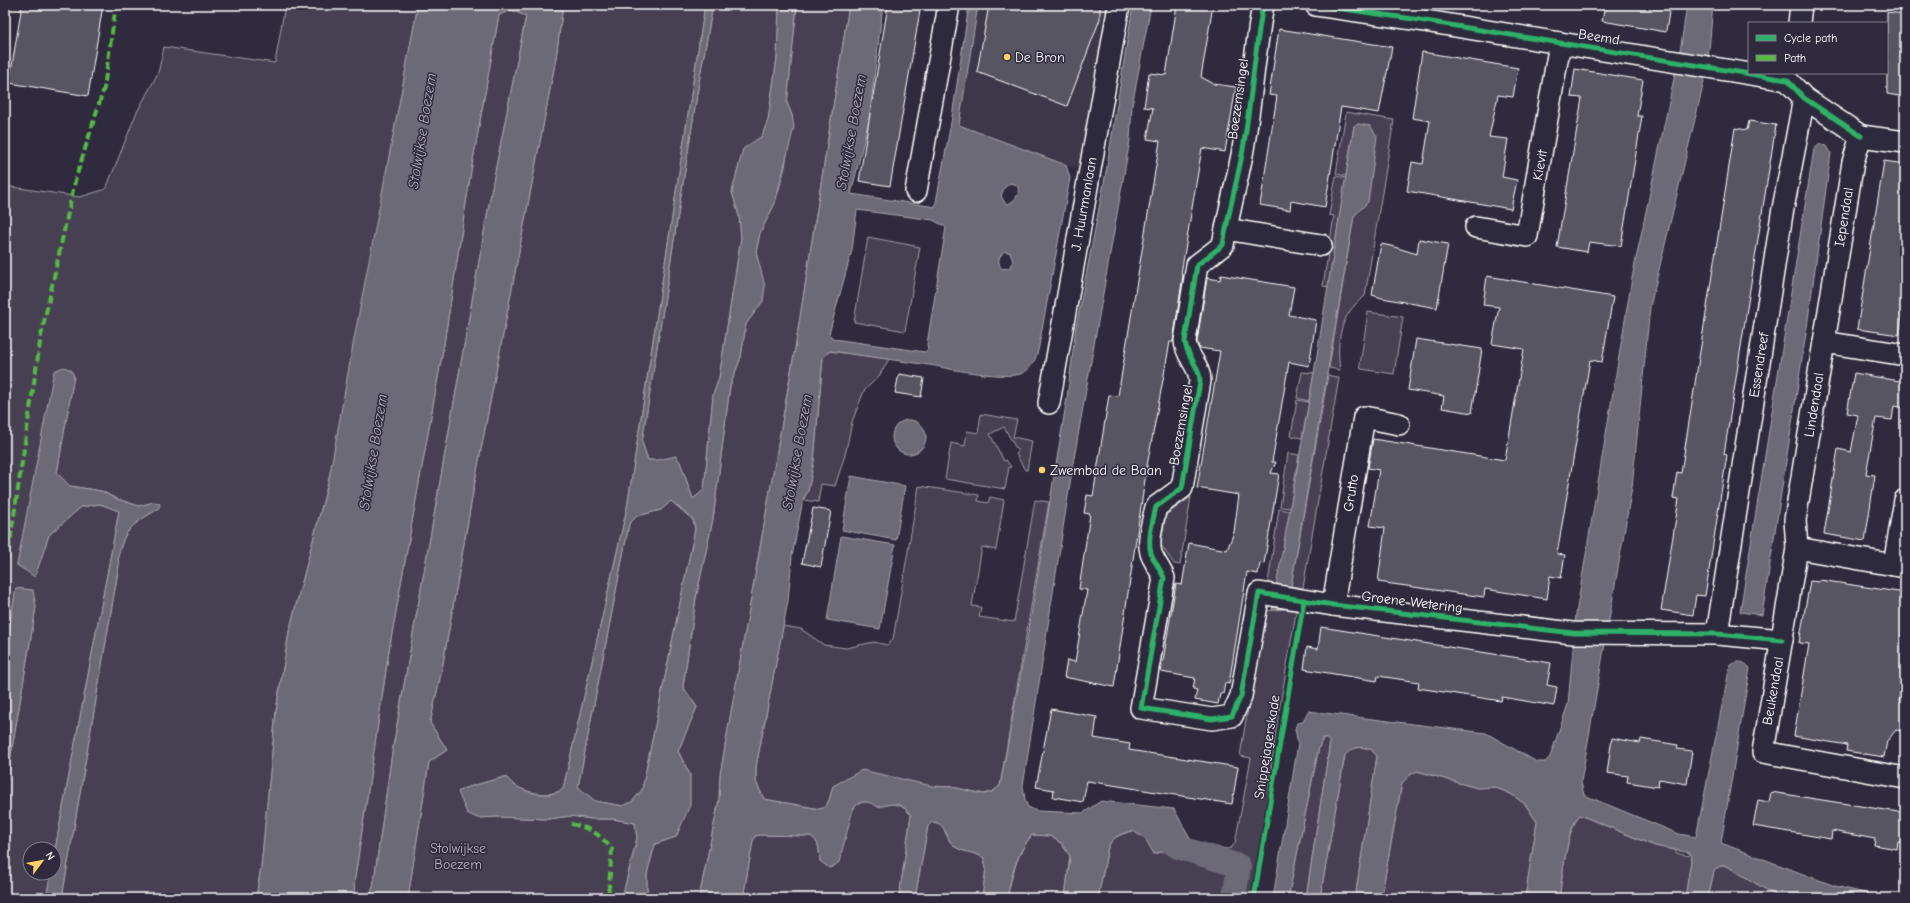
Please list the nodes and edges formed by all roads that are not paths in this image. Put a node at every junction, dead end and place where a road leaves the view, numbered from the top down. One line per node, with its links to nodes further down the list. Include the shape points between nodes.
1 (949, 5): 15 (street)
2 (1119, 5): 21 (street, J. Huurmanlaan)
3 (1264, 5): 17 (street, Boezemsingel, via 1256,43 1255,69 1242,156)
4 (1316, 5): 6 (street, Beemd)
5 (1801, 5): 7 (street)
6 (1387, 10): 8 (street, Beemd)
7 (1799, 22)
8 (1560, 43): 9 (street, Beemd); 16 (street, Kievit, via 1527,236)
9 (1748, 73)
10 (1760, 74): 11 (street, Beemd)
11 (1788, 77): 12 (street, Beemd)
12 (1804, 98): 13 (street, Beemd); 27 (street, Essendreef, via 1782,214)
13 (1861, 136): 14 (street); 19 (street, Iependaal, via 1853,162)
14 (1905, 142)
15 (916, 191)
16 (1476, 227)
17 (1226, 229): 18 (street); 29 (street, Boezemsingel, via 1223,245 1198,265 1184,341 1185,350 1200,372 1200,381 1182,488 1156,506 1154,515 1151,554 1164,578)
18 (1321, 245)
19 (1824, 342): 20 (street); 24 (street, Lindendaal, via 1795,520)
20 (1905, 355)
21 (1049, 402)
22 (1399, 424): 26 (street, Grutto, via 1364,416)
23 (1905, 500): 25 (street)
24 (1797, 548): 25 (street); 28 (street, Beukendaal)
25 (1899, 566)
26 (1333, 605): 27 (street, Groene Wetering, via 1573,633); 29 (street, Groene Wetering, via 1258,593 1241,696 1232,716 1212,719)
27 (1717, 634): 28 (street, Groene Wetering)
28 (1782, 640): 30 (street, Beukendaal, via 1763,752)
29 (1141, 708)
30 (1905, 778)

